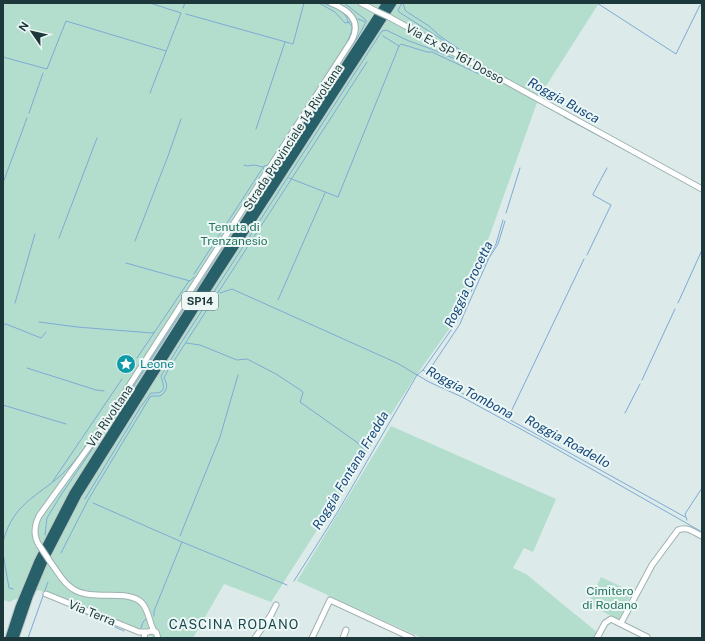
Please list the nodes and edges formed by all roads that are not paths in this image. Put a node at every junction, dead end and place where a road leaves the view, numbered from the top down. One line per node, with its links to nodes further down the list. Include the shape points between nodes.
1 (331, 3): 11 (street, Via Rivoltana, bridge, via 347,11 353,20 355,29 352,40 108,420 36,522 35,533 39,545 66,583 79,592 92,596 127,596 139,600 146,609)
2 (361, 3): 5 (street, Via Ex SP 161 Dosso, bridge)
3 (386, 3): 18 (highway, Strada Provinciale 14 Rivoltana / SP14, via 85,473 46,545)
4 (393, 3): 6 (highway, Strada Provinciale 14 Rivoltana / SP14)
5 (702, 189)
6 (118, 431): 19 (highway, Strada Provinciale 14 Rivoltana / SP14, via 78,495 45,559); 20 (highway, SP14, via 54,548)
7 (702, 536): 10 (street, via 686,528 678,530 652,565)
8 (46, 594): 14 (street, Via Terra)
9 (276, 605): 23 (street)
10 (621, 623): 17 (street); 27 (street, via 608,620)
11 (151, 625): 13 (street, Via Rivoltana); 15 (street)
12 (346, 630): 25 (street)
13 (154, 631): 15 (street, Via Terra); 22 (street, Via Rivoltana)
14 (139, 632): 15 (street, Via Terra); 21 (street)
15 (147, 632): 21 (street)
16 (403, 636): 24 (street, via 330,600); 26 (street)
17 (647, 637)
18 (8, 638)
19 (15, 638)
20 (19, 638)
21 (143, 638)
22 (158, 638)
23 (255, 638)
24 (312, 638)
25 (343, 638)
26 (412, 638)
27 (597, 638)

